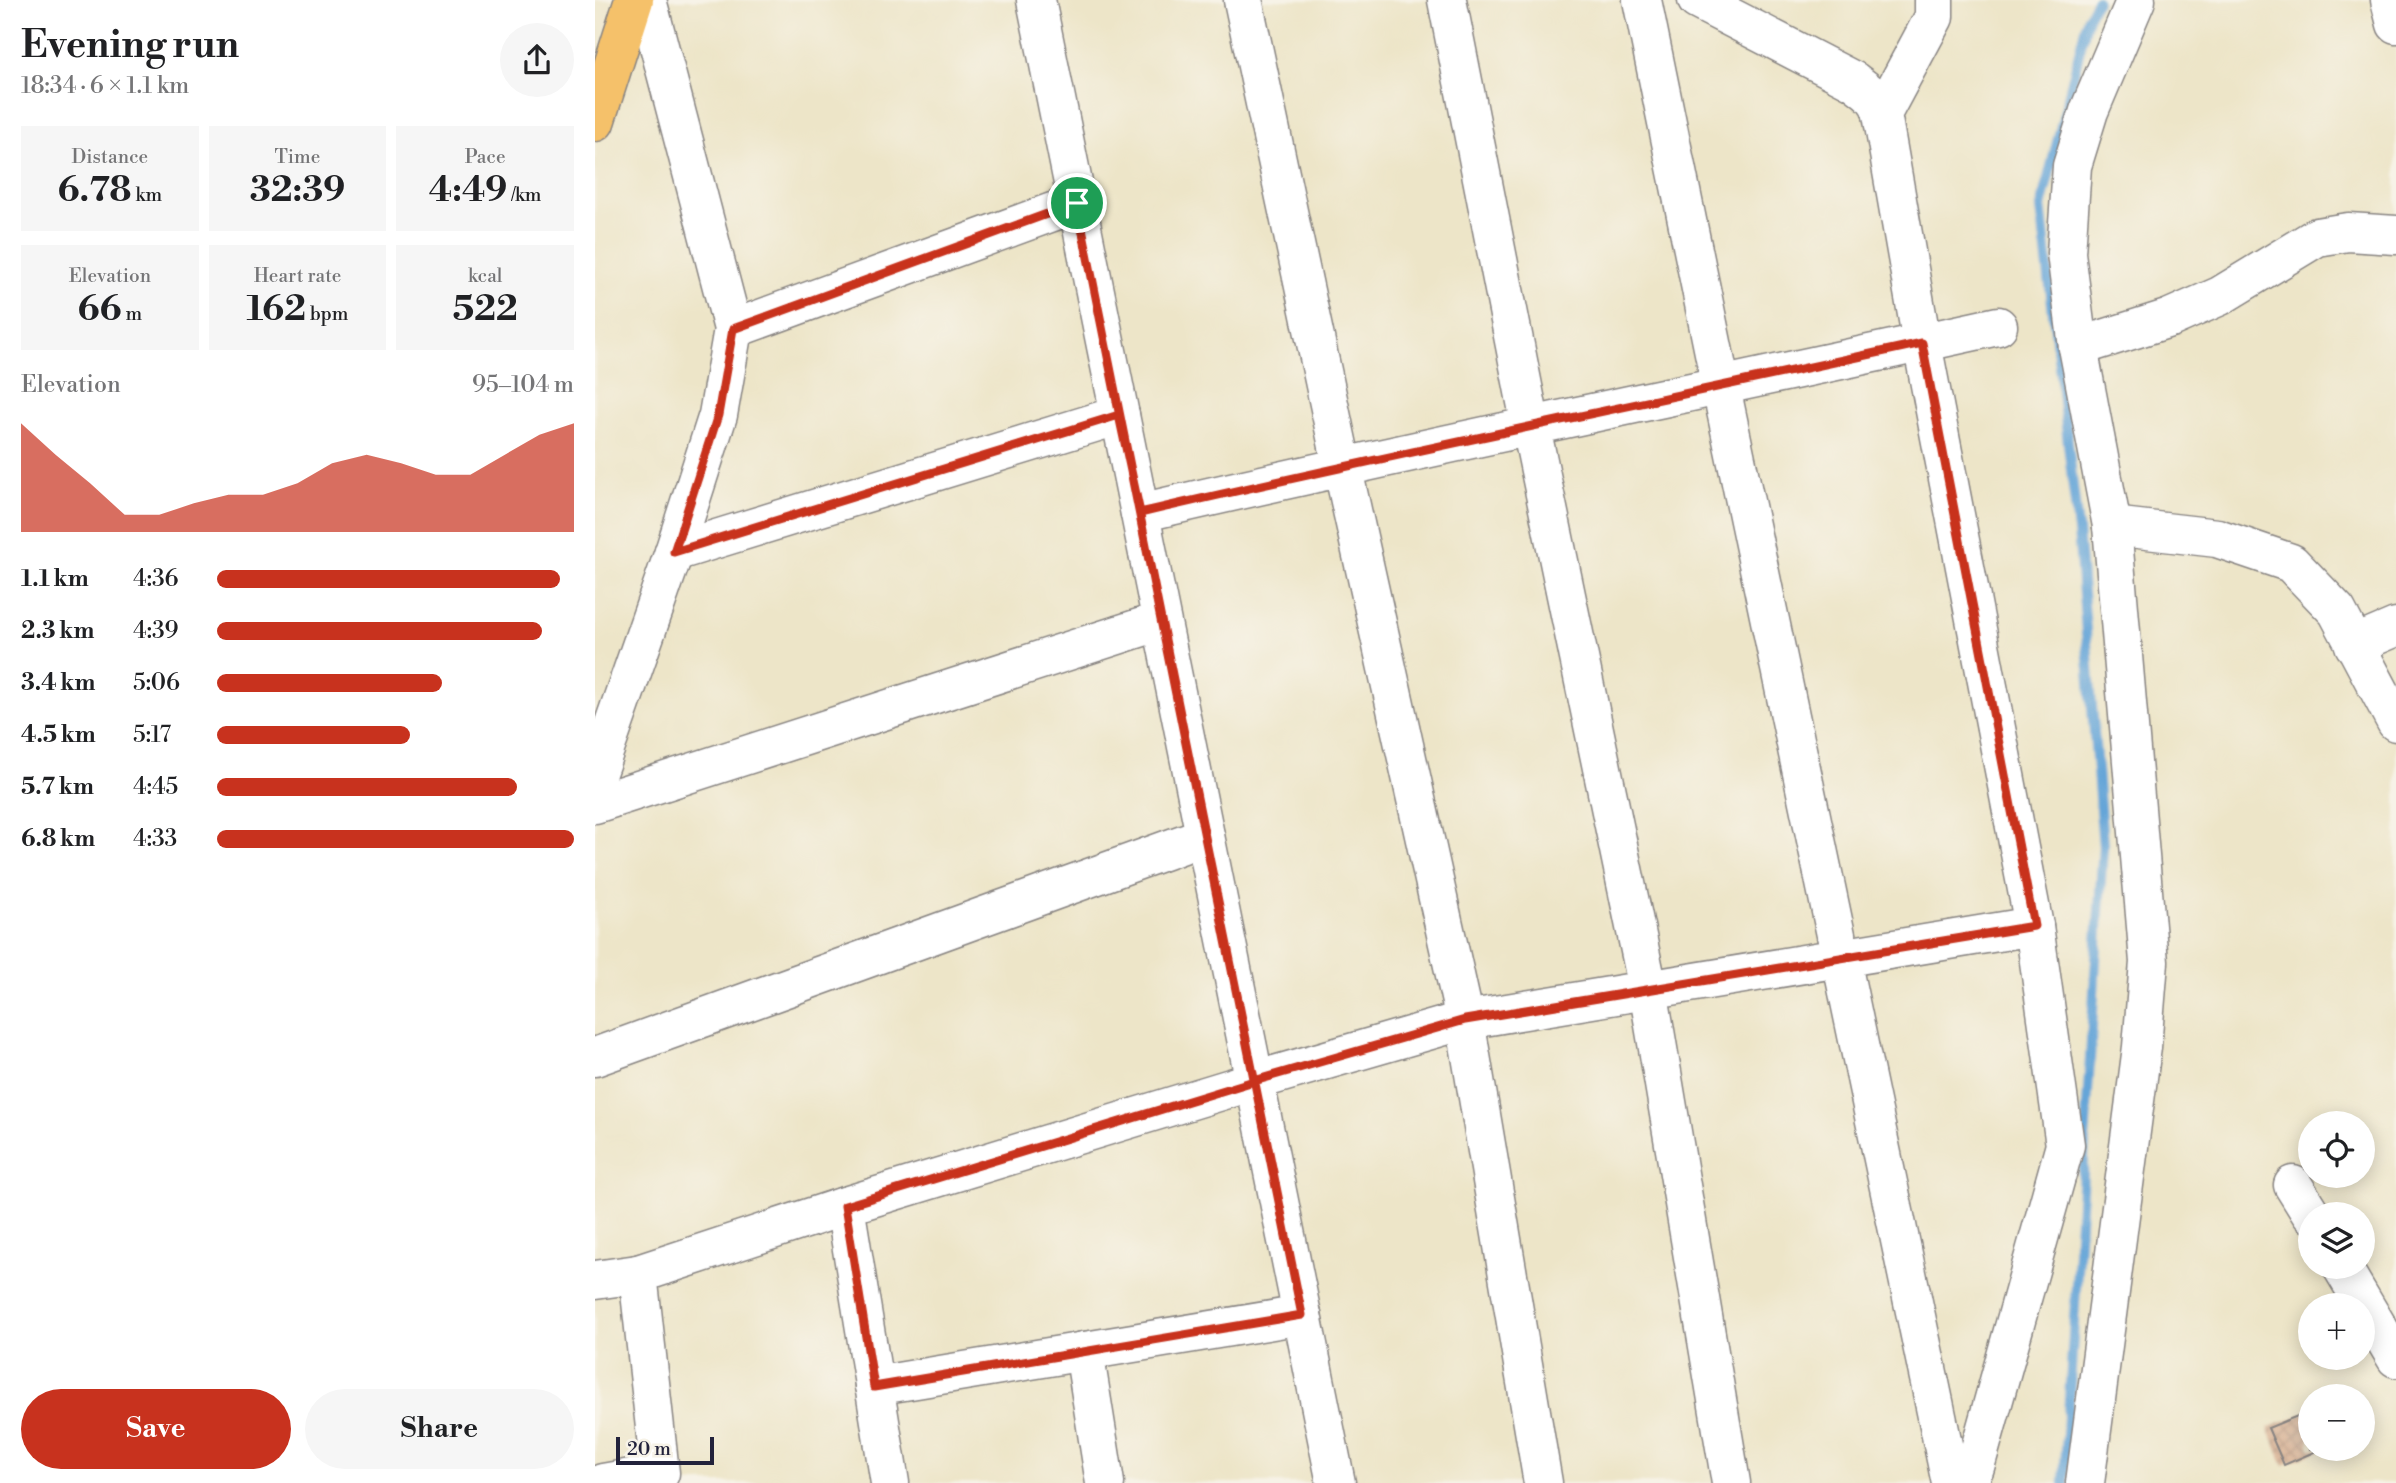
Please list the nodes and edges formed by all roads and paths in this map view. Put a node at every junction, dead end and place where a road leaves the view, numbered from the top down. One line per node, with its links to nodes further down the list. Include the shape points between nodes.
1 (634, 0): 13 (main road)
2 (647, 0): 17 (street)
3 (1036, 0): 14 (street)
4 (1243, 0): 23 (street)
5 (1447, 0): 22 (street)
6 (1642, 0): 20 (street)
7 (1697, 0): 12 (street, via 1854,81 1874,96)
8 (2136, 0): 19 (street, via 2089,111 2072,166 2066,253)
9 (2390, 0): 11 (street)
10 (1934, 9): 12 (street)
11 (2396, 24)
12 (1884, 111): 18 (street)
13 (595, 122)
14 (1077, 203): 17 (street); 21 (street)
15 (2396, 235): 19 (street, via 2348,232 2317,237 2220,296 2170,318)
16 (1998, 326): 18 (street)
17 (733, 329): 26 (street, via 718,415)
18 (1922, 343): 20 (street); 34 (street)
19 (2078, 347): 25 (street)
20 (1721, 387): 22 (street); 35 (street)
21 (1119, 415): 24 (street); 26 (street)
22 (1531, 427): 23 (street); 36 (street)
23 (1342, 465): 24 (street); 37 (street)
24 (1140, 513): 27 (street)
25 (2112, 526): 29 (street, via 2217,538 2291,563 2337,611); 56 (street, via 2149,962)
26 (674, 552): 31 (street)
27 (1161, 621): 32 (street); 33 (street)
28 (2396, 627): 29 (street)
29 (2354, 645): 30 (street)
30 (2396, 722)
31 (595, 778)
32 (595, 804)
33 (1205, 836): 38 (street); 39 (street)
34 (2034, 926): 35 (street); 55 (street, via 2065,1145)
35 (1840, 959): 36 (street); 54 (street)
36 (1648, 989): 37 (street); 53 (street)
37 (1465, 1020): 39 (street); 52 (street)
38 (595, 1057)
39 (1254, 1081): 40 (street); 44 (street)
40 (845, 1206): 41 (street); 47 (street)
41 (638, 1274): 43 (street); 48 (street, via 660,1473)
42 (2349, 1279): 46 (street)
43 (595, 1280)
44 (1302, 1315): 45 (street); 51 (street)
45 (1084, 1351): 47 (street); 50 (street)
46 (2396, 1358)
47 (874, 1387): 49 (street)
48 (603, 1483)
49 (890, 1483)
50 (1105, 1483)
51 (1336, 1483)
52 (1543, 1483)
53 (1731, 1483)
54 (1951, 1483)
55 (1968, 1483)
56 (2085, 1483)

